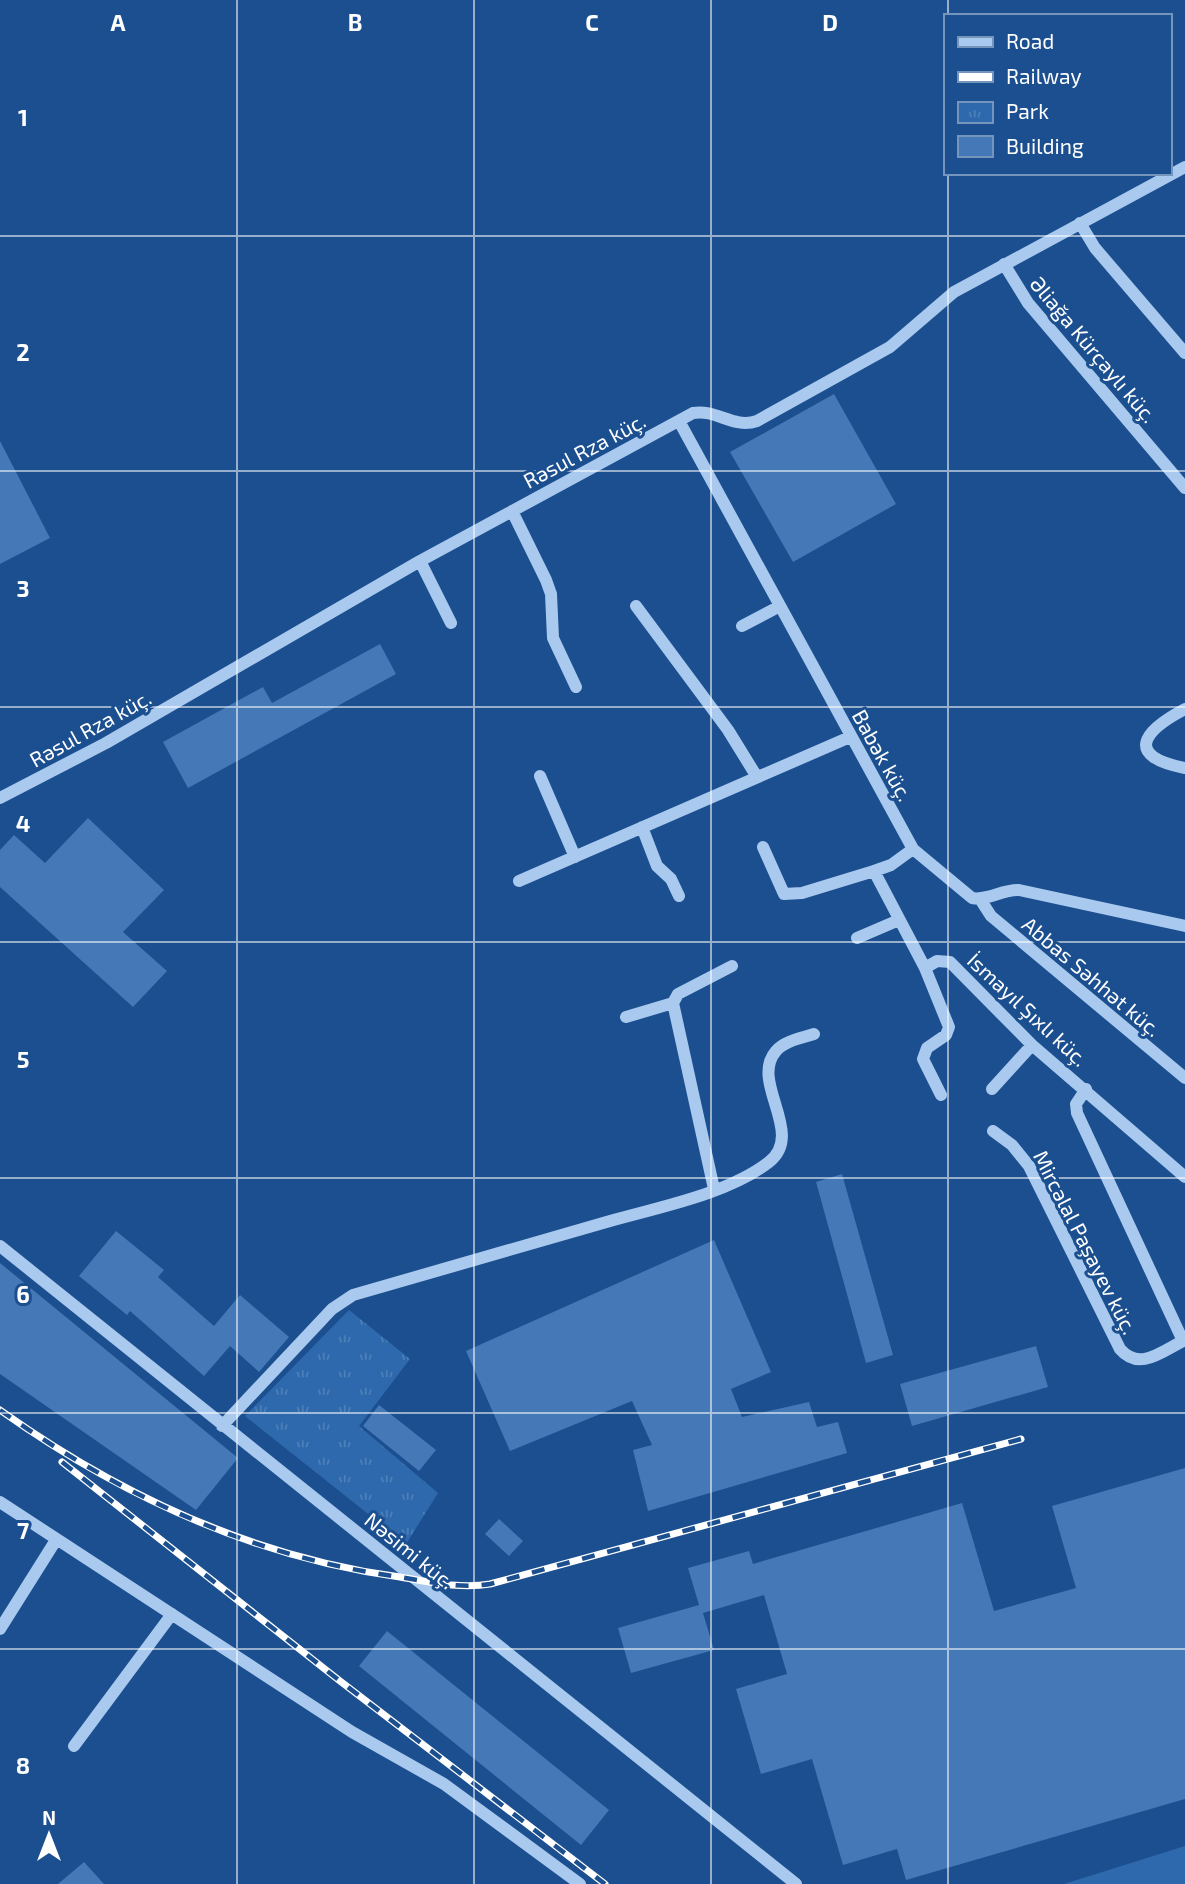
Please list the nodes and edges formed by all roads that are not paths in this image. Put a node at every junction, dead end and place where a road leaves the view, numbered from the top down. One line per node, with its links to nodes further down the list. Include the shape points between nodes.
1 (1170, 175): 2 (street, Rəsul Rza küç.)
2 (1080, 223): 3 (street, Rəsul Rza küç.); 4 (street, via 1095,248)
3 (1004, 264): 5 (street, Rəsul Rza küç., via 936,305 867,361 757,421 737,424 706,411); 6 (street, Əliağa Kürçaylı küç., via 1028,303)
4 (1185, 353)
5 (679, 421): 7 (street, Rəsul Rza küç.); 10 (street, Babək küç.)
6 (1185, 488)
7 (512, 511): 8 (street, Rəsul Rza küç.); 13 (street, via 551,594 553,638)
8 (420, 561): 11 (street); 19 (street, Rəsul Rza küç., via 106,743)
9 (636, 606): 18 (street)
10 (780, 606): 12 (street); 15 (street, Babək küç.)
11 (451, 623)
12 (742, 626)
13 (576, 687)
14 (1185, 709): 16 (street, via 1154,726 1147,743 1153,759)
15 (850, 737): 18 (street); 22 (street, Babək küç.)
16 (1185, 768)
17 (540, 776): 23 (street)
18 (757, 777): 20 (street)
19 (0, 798)
20 (642, 828): 23 (street); 26 (street, via 657,866 671,879)
21 (763, 847): 24 (street, via 784,894)
22 (913, 849): 24 (street); 27 (street, Babək küç., via 966,894)
23 (575, 857): 25 (street)
24 (874, 871): 28 (street)
25 (519, 881)
26 (679, 896)
27 (980, 900): 29 (street, via 1019,890); 37 (street, Abbas Səhhət küç., via 991,916)
28 (899, 920): 30 (street); 32 (street)
29 (1185, 926)
30 (856, 938)
31 (732, 967): 33 (street, via 678,994)
32 (925, 968): 36 (street, İsmayıl Şıxlı küç., via 937,961 950,962); 40 (street, via 949,1027 946,1035 926,1048 923,1059)
33 (673, 1003): 34 (street); 43 (street)
34 (626, 1017)
35 (814, 1034): 43 (street, via 783,1045 770,1064 783,1132 777,1152 760,1168)
36 (1032, 1045): 38 (street, İsmayıl Şıxlı küç.); 39 (street)
37 (1185, 1079)
38 (1086, 1089): 42 (street, İsmayıl Şıxlı küç.); 45 (street, via 1076,1104 1077,1113)
39 (992, 1090)
40 (941, 1096)
41 (993, 1131): 45 (street, Mircəlal Paşayev küç., via 1029,1166 1128,1359 1141,1361)
42 (1185, 1177)
43 (714, 1189): 46 (street, via 353,1295 332,1309)
44 (0, 1246): 46 (street, Nəsimi küç.)
45 (1184, 1340)
46 (222, 1426): 53 (street, Nəsimi küç.)
47 (0, 1502): 48 (street)
48 (56, 1540): 49 (street); 50 (street)
49 (172, 1614): 51 (street); 52 (street, via 374,1747 444,1784)
50 (0, 1629)
51 (74, 1746)
52 (580, 1884)
53 (796, 1884)

